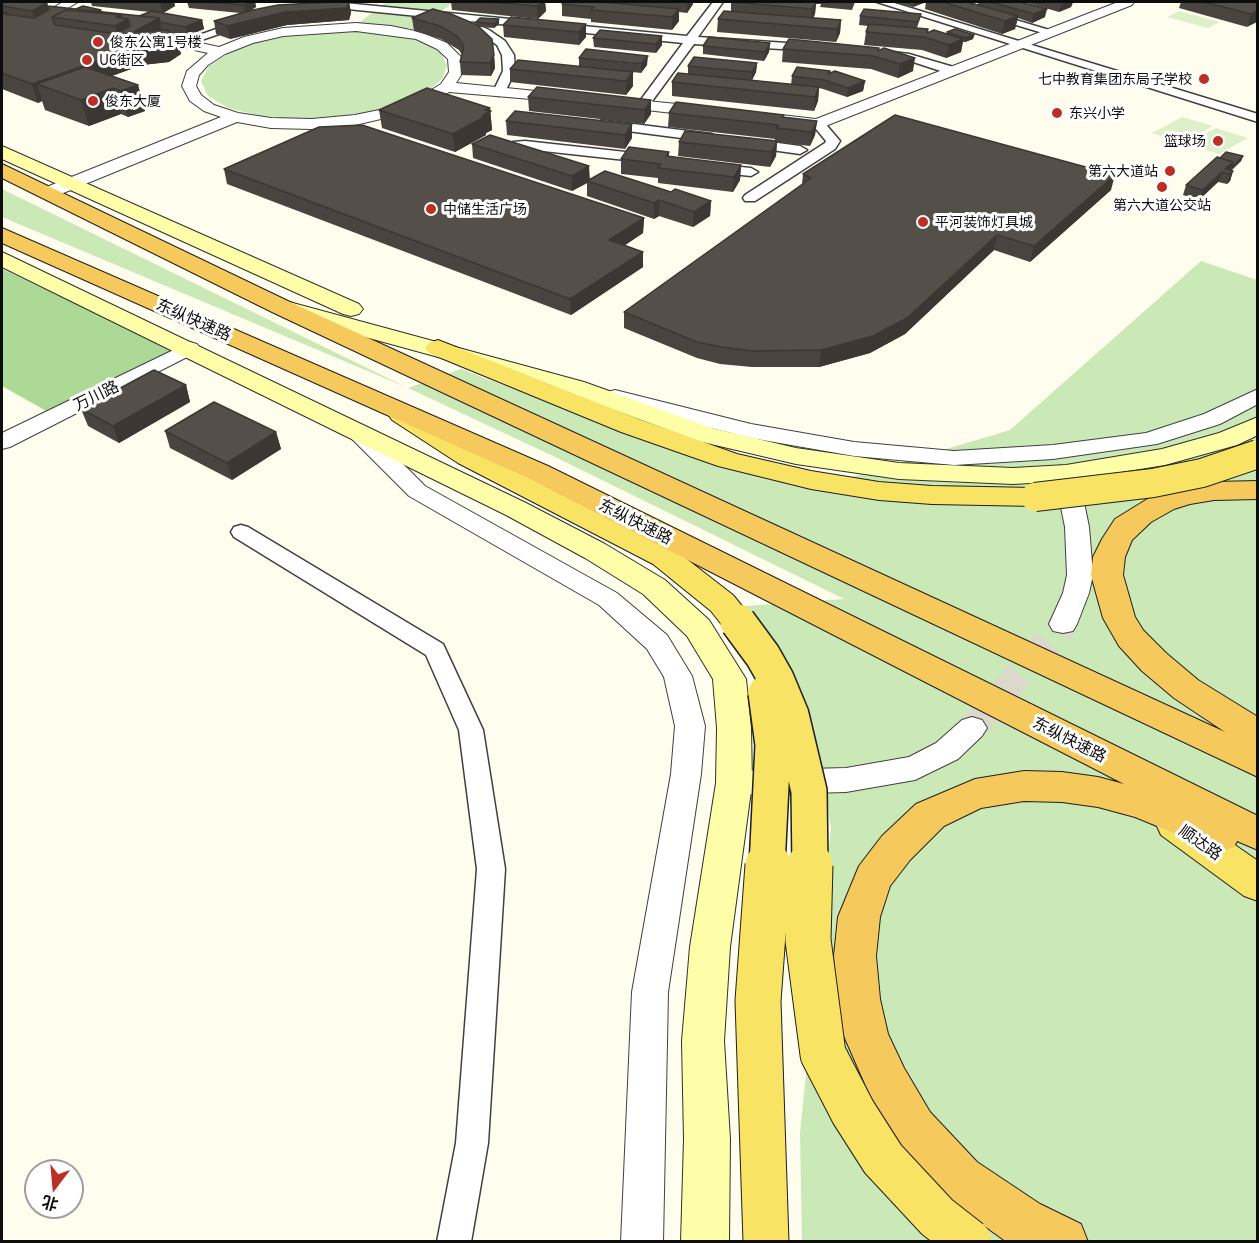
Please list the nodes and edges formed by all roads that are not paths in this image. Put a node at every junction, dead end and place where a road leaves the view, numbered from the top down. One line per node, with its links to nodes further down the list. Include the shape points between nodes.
1 (72, 2): 12 (street, via 42,13)
2 (456, 2): 11 (street)
3 (715, 2): 18 (street)
4 (882, 2): 20 (street)
5 (945, 2): 16 (street)
6 (1128, 2): 10 (street)
7 (378, 4): 9 (street); 11 (street); 14 (street)
8 (1089, 4): 10 (street)
9 (305, 6)
10 (1108, 9): 16 (street)
11 (441, 14): 17 (street); 18 (street, via 550,21); 26 (street, via 501,43 508,55 509,71)
12 (71, 18)
13 (257, 19): 19 (street)
14 (348, 27): 17 (street); 22 (street, via 283,32)
15 (127, 31): 19 (street)
16 (1050, 32): 20 (street)
17 (403, 33): 25 (street, via 442,46 455,58 456,72)
18 (691, 40): 21 (street); 29 (street)
19 (183, 43): 22 (street)
20 (1019, 44): 24 (street); 35 (street)
21 (831, 49)
22 (220, 51): 30 (street, via 192,74 189,86 195,98)
23 (874, 53): 24 (street, via 905,56)
24 (953, 70): 38 (street)
25 (446, 87): 26 (street); 34 (street, via 393,112 355,120 271,123)
26 (499, 92): 27 (street)
27 (576, 99)
28 (599, 101): 29 (street)
29 (643, 105): 31 (street)
30 (209, 108): 33 (street); 34 (street)
31 (665, 108): 32 (street); 39 (street)
32 (724, 114)
33 (188, 117)
34 (236, 117): 49 (street)
35 (1257, 118)
36 (771, 119): 38 (street)
37 (585, 122): 39 (street)
38 (818, 124): 50 (street, via 833,141 830,146)
39 (653, 130): 40 (street); 42 (street)
40 (800, 150)
41 (2, 152): 49 (main road)
42 (630, 155): 43 (street); 44 (street, via 525,145 514,150); 47 (street)
43 (670, 162)
44 (558, 163)
45 (690, 165): 48 (street)
46 (2, 170): 49 (highway)
47 (610, 170)
48 (751, 172)
49 (53, 181): 53 (highway, via 173,255); 55 (main road)
50 (750, 198)
51 (2, 235): 58 (highway, 东纵快速路)
52 (2, 259): 54 (main road)
53 (282, 307): 55 (main road); 70 (highway)
54 (190, 348): 60 (main road); 61 (street, 万川路)
55 (438, 348): 56 (main road); 62 (main road, bridge, via 728,460 879,491 1035,497 1153,483 1202,473)
56 (575, 387): 57 (street, via 751,431 854,449 954,458 1053,452 1149,439 1212,419); 63 (main road, via 707,435 806,458 950,475)
57 (1257, 395)
58 (385, 404): 66 (main road, via 468,458 664,557 722,603); 73 (highway, 东纵快速路, via 538,472)
59 (1257, 425): 63 (main road, via 1228,439 1165,457)
60 (358, 432): 71 (main road, via 516,509 654,587 698,628 729,679); 77 (street, via 417,491 608,599 657,642 678,676 690,726 686,774 651,992)
61 (2, 442)
62 (1257, 454)
63 (1066, 474): 67 (street, via 1077,527 1080,575)
64 (1257, 490): 69 (highway, via 1187,495 1140,515 1117,539 1107,575 1119,618 1131,638 1186,689)
65 (241, 532): 76 (street, via 435,650 471,730 491,869 472,1143)
66 (738, 622): 79 (main road, bridge, via 761,674 773,745 758,1001); 80 (main road, bridge, via 776,679 791,715 809,791 808,940 823,1054 883,1160 937,1217)
67 (1063, 624)
68 (972, 728): 71 (street, via 947,751 915,768 846,780)
69 (1257, 735)
70 (1257, 763)
71 (735, 783): 78 (main road, via 710,947 703,1041 707,1139)
72 (1143, 804): 74 (highway); 75 (main road, 顺达路, via 1216,851); 81 (highway, via 1062,787 1024,786 975,794 930,815 896,848 873,878 859,917 855,956 866,1035 913,1129 960,1179 1022,1222)
73 (1257, 834)
74 (1257, 851)
75 (1257, 884)
76 (454, 1242)
77 (642, 1242)
78 (705, 1242)
79 (766, 1242)
80 (969, 1242)
81 (1064, 1242)

